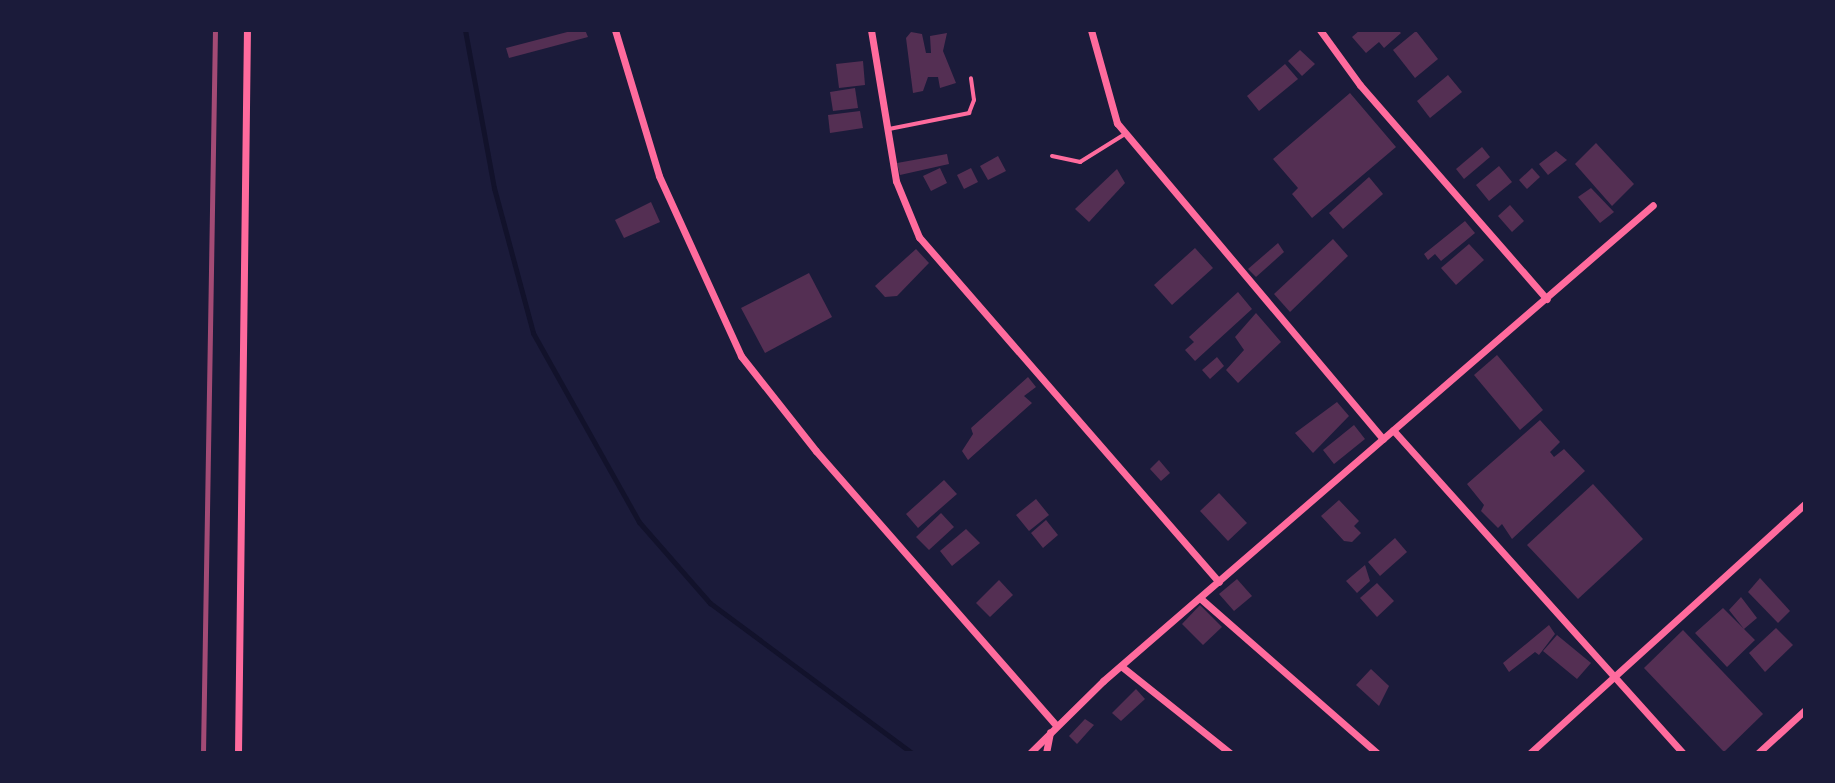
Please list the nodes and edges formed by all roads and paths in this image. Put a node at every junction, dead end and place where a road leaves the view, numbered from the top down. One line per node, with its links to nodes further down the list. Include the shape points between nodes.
1 (247, 30): 21 (street)
2 (615, 30): 20 (street, via 659,176 741,356)
3 (871, 30): 7 (street)
4 (1091, 30): 8 (street, via 1108,102)
5 (1320, 30): 11 (street, via 1360,85)
6 (971, 78): 7 (lane, via 974,100 969,113)
7 (887, 129): 15 (street, via 896,181 919,237)
8 (1125, 134): 9 (lane, via 1080,162); 13 (street)
9 (1052, 156)
10 (1653, 205): 11 (street)
11 (1547, 299): 12 (street)
12 (1393, 430): 13 (street); 18 (street)
13 (1383, 439): 15 (street)
14 (1805, 504): 18 (street)
15 (1219, 582): 16 (street)
16 (1200, 598): 17 (street); 25 (street)
17 (1121, 666): 20 (street); 24 (street)
18 (1614, 676): 26 (street); 27 (street)
19 (1805, 710): 28 (street)
20 (1053, 727): 22 (street); 23 (street)
21 (238, 753)
22 (1030, 753)
23 (1046, 753)
24 (1230, 753)
25 (1377, 753)
26 (1530, 753)
27 (1683, 753)
28 (1758, 753)

